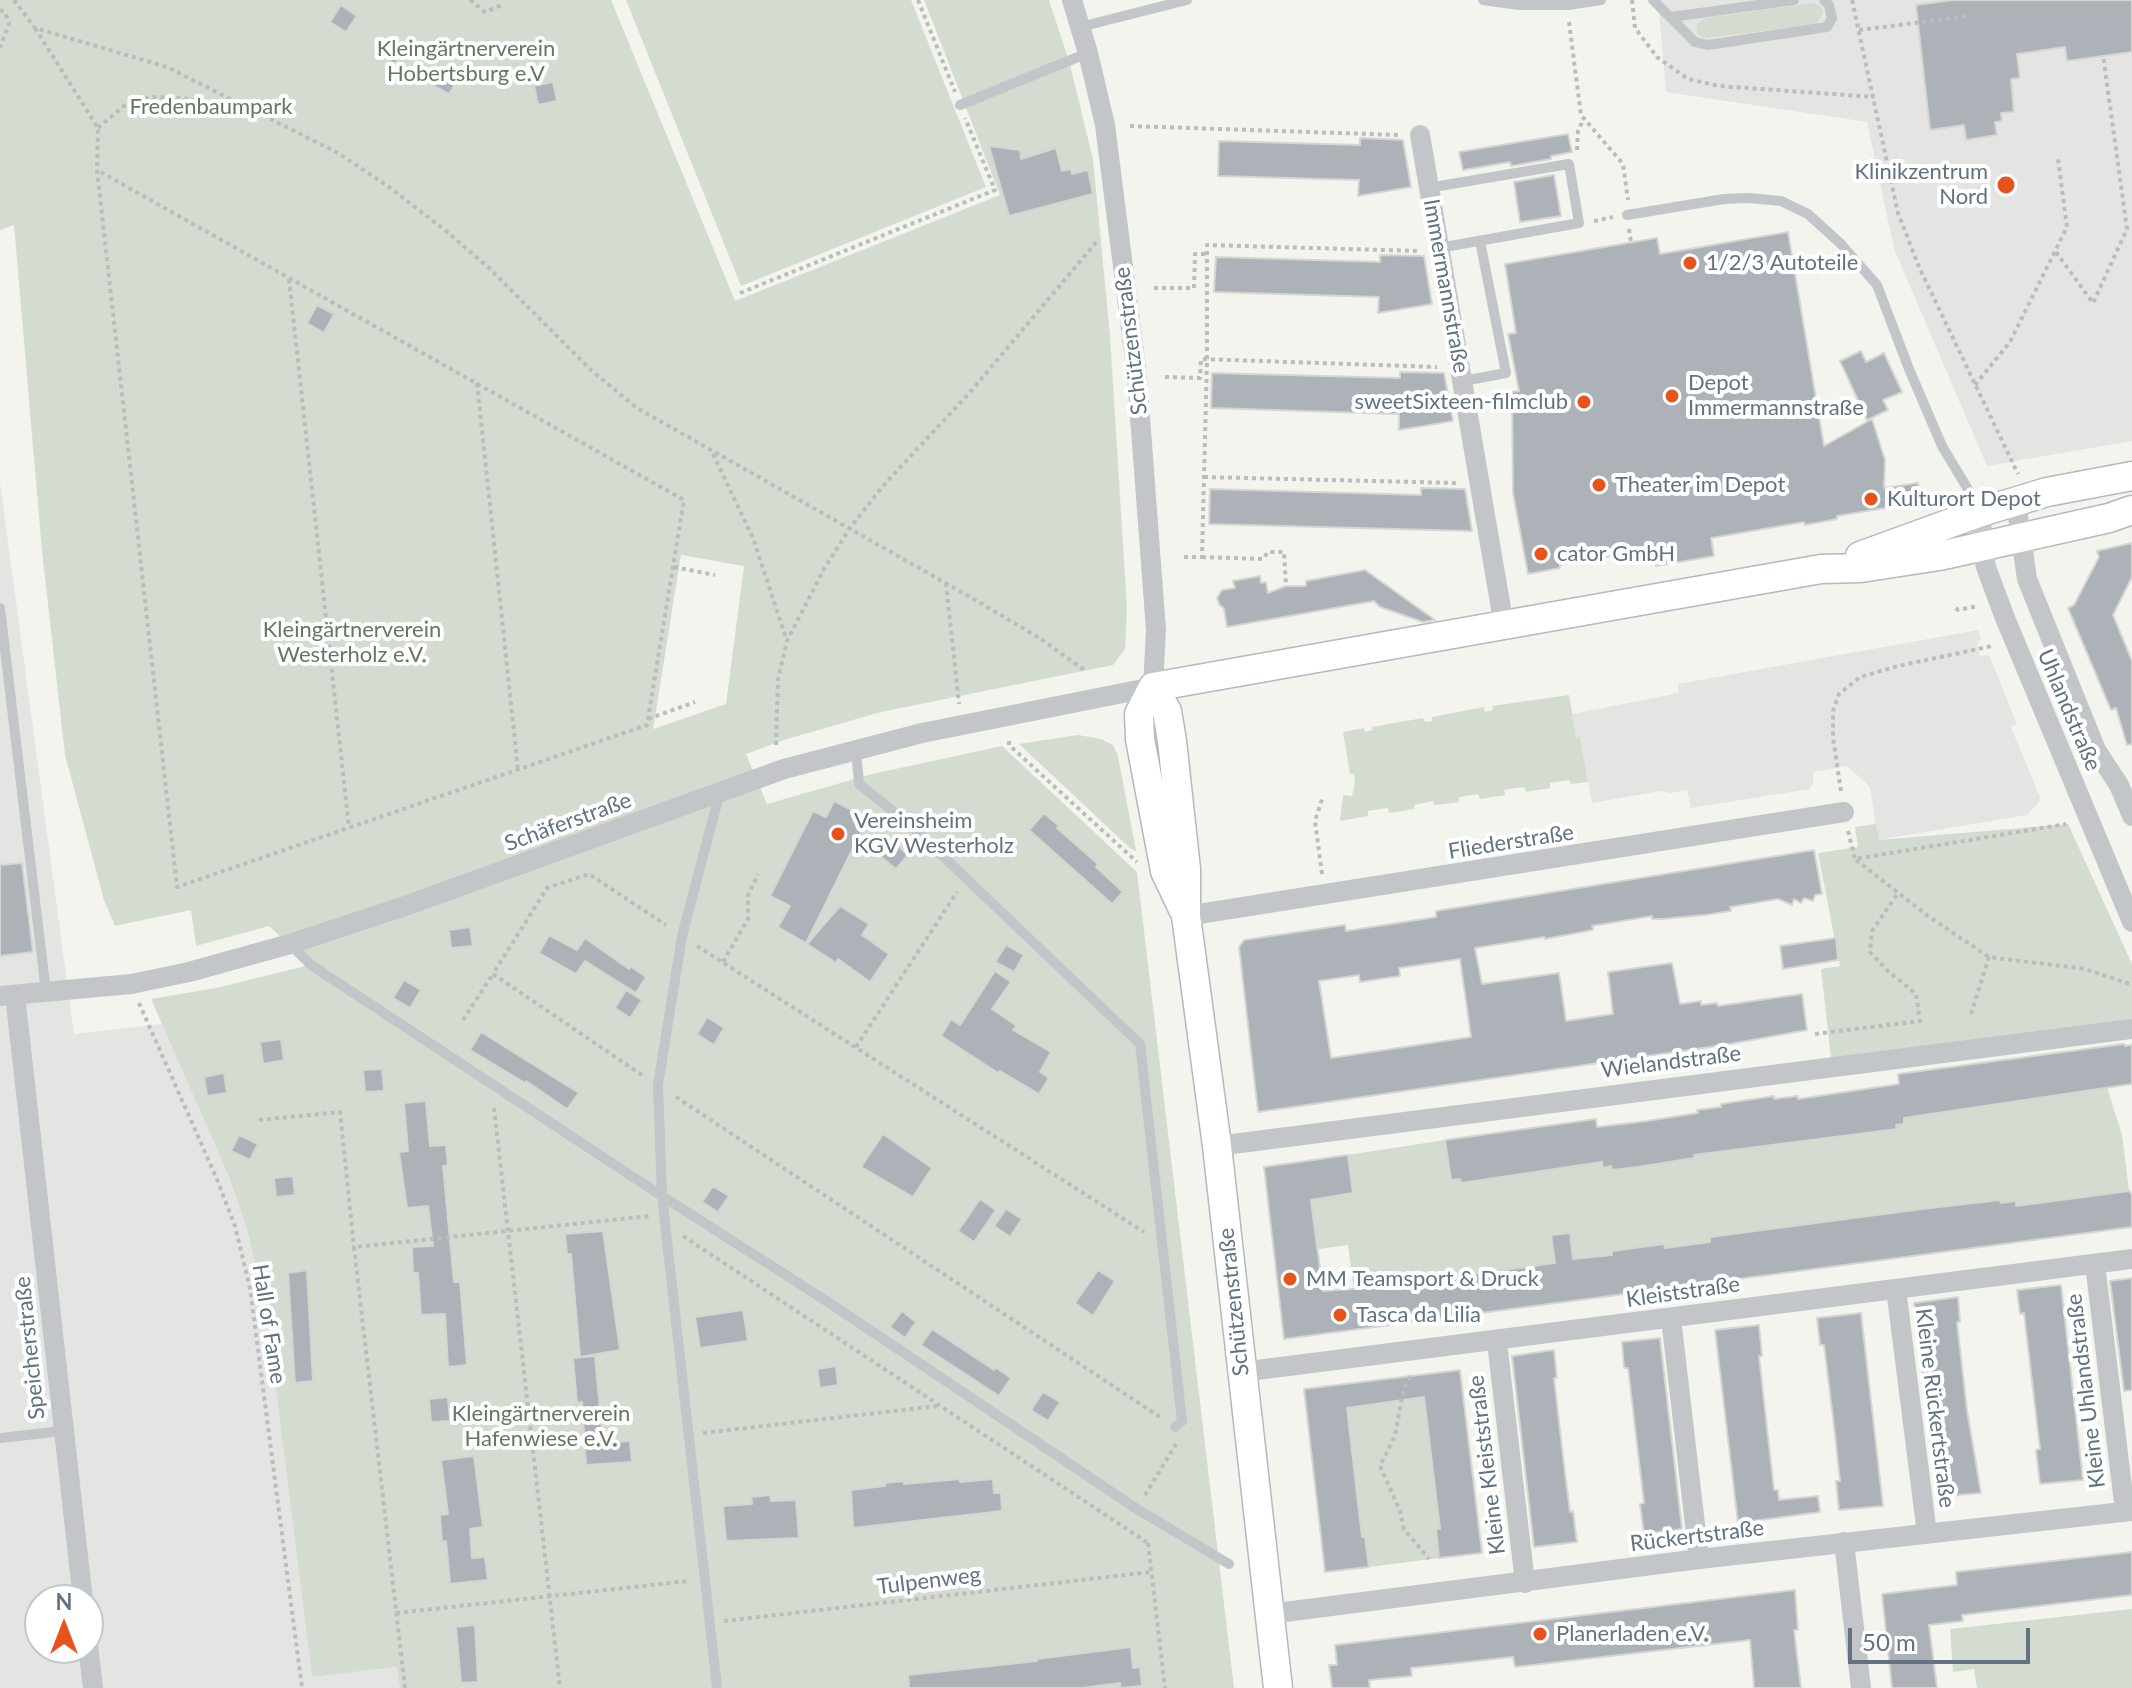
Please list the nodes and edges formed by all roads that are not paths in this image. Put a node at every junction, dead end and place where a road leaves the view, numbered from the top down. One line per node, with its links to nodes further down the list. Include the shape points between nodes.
1 (1072, 0): 9 (street, Schützenstraße)
2 (1187, 0): 9 (lane)
3 (1483, 0): 4 (lane, via 1518,5)
4 (1601, 0)
5 (1653, 0): 8 (lane)
6 (1794, 0): 8 (lane)
7 (1824, 0): 8 (lane, via 1832,18 1827,27 1708,45 1695,42)
8 (1671, 17)
9 (1080, 27): 10 (street, Schützenstraße)
10 (1088, 53): 11 (lane); 27 (street, Schützenstraße, via 1105,125 1139,409 1156,630)
11 (960, 105)
12 (1420, 135): 13 (street, Immermannstraße)
13 (1428, 188): 15 (lane, via 1569,164 1579,223); 16 (street, Immermannstraße)
14 (1627, 215): 21 (lane, via 1749,198 1781,201 1808,214 1877,285 1942,446)
15 (1480, 241): 16 (lane); 17 (lane, via 1506,373)
16 (1439, 248): 17 (street, Immermannstraße)
17 (1462, 374): 26 (street, Immermannstraße)
18 (2132, 476): 19 (street)
19 (2022, 500): 21 (street); 22 (street, Uhlandstraße)
20 (2132, 510): 22 (street)
21 (1981, 512): 23 (street, Uhlandstraße); 24 (street)
22 (2021, 539): 23 (street); 29 (street, Uhlandstraße, via 2027,579)
23 (1982, 547): 24 (street, via 1861,568); 30 (street, Uhlandstraße, via 2005,618)
24 (1821, 569): 26 (street)
25 (0, 608): 38 (lane)
26 (1504, 626): 27 (street)
27 (1153, 687): 28 (street, Schäferstraße); 35 (street, Schützenstraße, via 1139,714 1140,739 1165,871)
28 (855, 749): 32 (street, Schäferstraße); 49 (lane, via 859,784 907,822 1140,1044 1182,1421)
29 (2102, 759): 30 (street); 31 (street, Uhlandstraße)
30 (2071, 774): 36 (street, Uhlandstraße)
31 (2126, 783): 34 (street, Uhlandstraße)
32 (720, 792): 37 (street, Schäferstraße); 42 (lane, via 682,936 658,1085)
33 (1844, 812): 35 (street, Fliederstraße)
34 (2132, 816)
35 (1186, 916): 41 (street, Schützenstraße)
36 (2132, 922)
37 (290, 944): 38 (street, Schäferstraße, via 131,984); 42 (lane, via 311,965)
38 (46, 992): 39 (street, Schäferstraße)
39 (7, 996): 50 (street, Speicherstraße)
40 (2132, 1029): 41 (street, Wielandstraße)
41 (1217, 1146): 48 (street, Schützenstraße)
42 (662, 1196): 56 (lane); 62 (lane)
43 (2132, 1259): 44 (street, Kleiststraße)
44 (2095, 1264): 45 (street, Kleiststraße); 52 (street, Kleine Uhlandstraße)
45 (1896, 1289): 46 (street, Kleiststraße); 53 (street, Kleine Rückertstraße)
46 (1671, 1318): 47 (street, Kleiststraße); 55 (street)
47 (1497, 1342): 48 (street, Kleiststraße); 57 (street, Kleine Kleiststraße)
48 (1241, 1372): 59 (street, Schützenstraße)
49 (1175, 1427)
50 (63, 1431): 51 (lane); 58 (street, Speicherstraße)
51 (0, 1438)
52 (2129, 1511): 53 (street, Rückertstraße)
53 (1927, 1534): 54 (street, Rückertstraße)
54 (1844, 1542): 55 (street, Rückertstraße); 64 (street)
55 (1699, 1559): 57 (street, Rückertstraße)
56 (1229, 1564)
57 (1525, 1583): 59 (street, Rückertstraße)
58 (81, 1584)
59 (1269, 1614): 63 (street, Schützenstraße)
60 (90, 1664): 61 (street)
61 (93, 1688)
62 (717, 1688)
63 (1278, 1688)
64 (1861, 1688)

